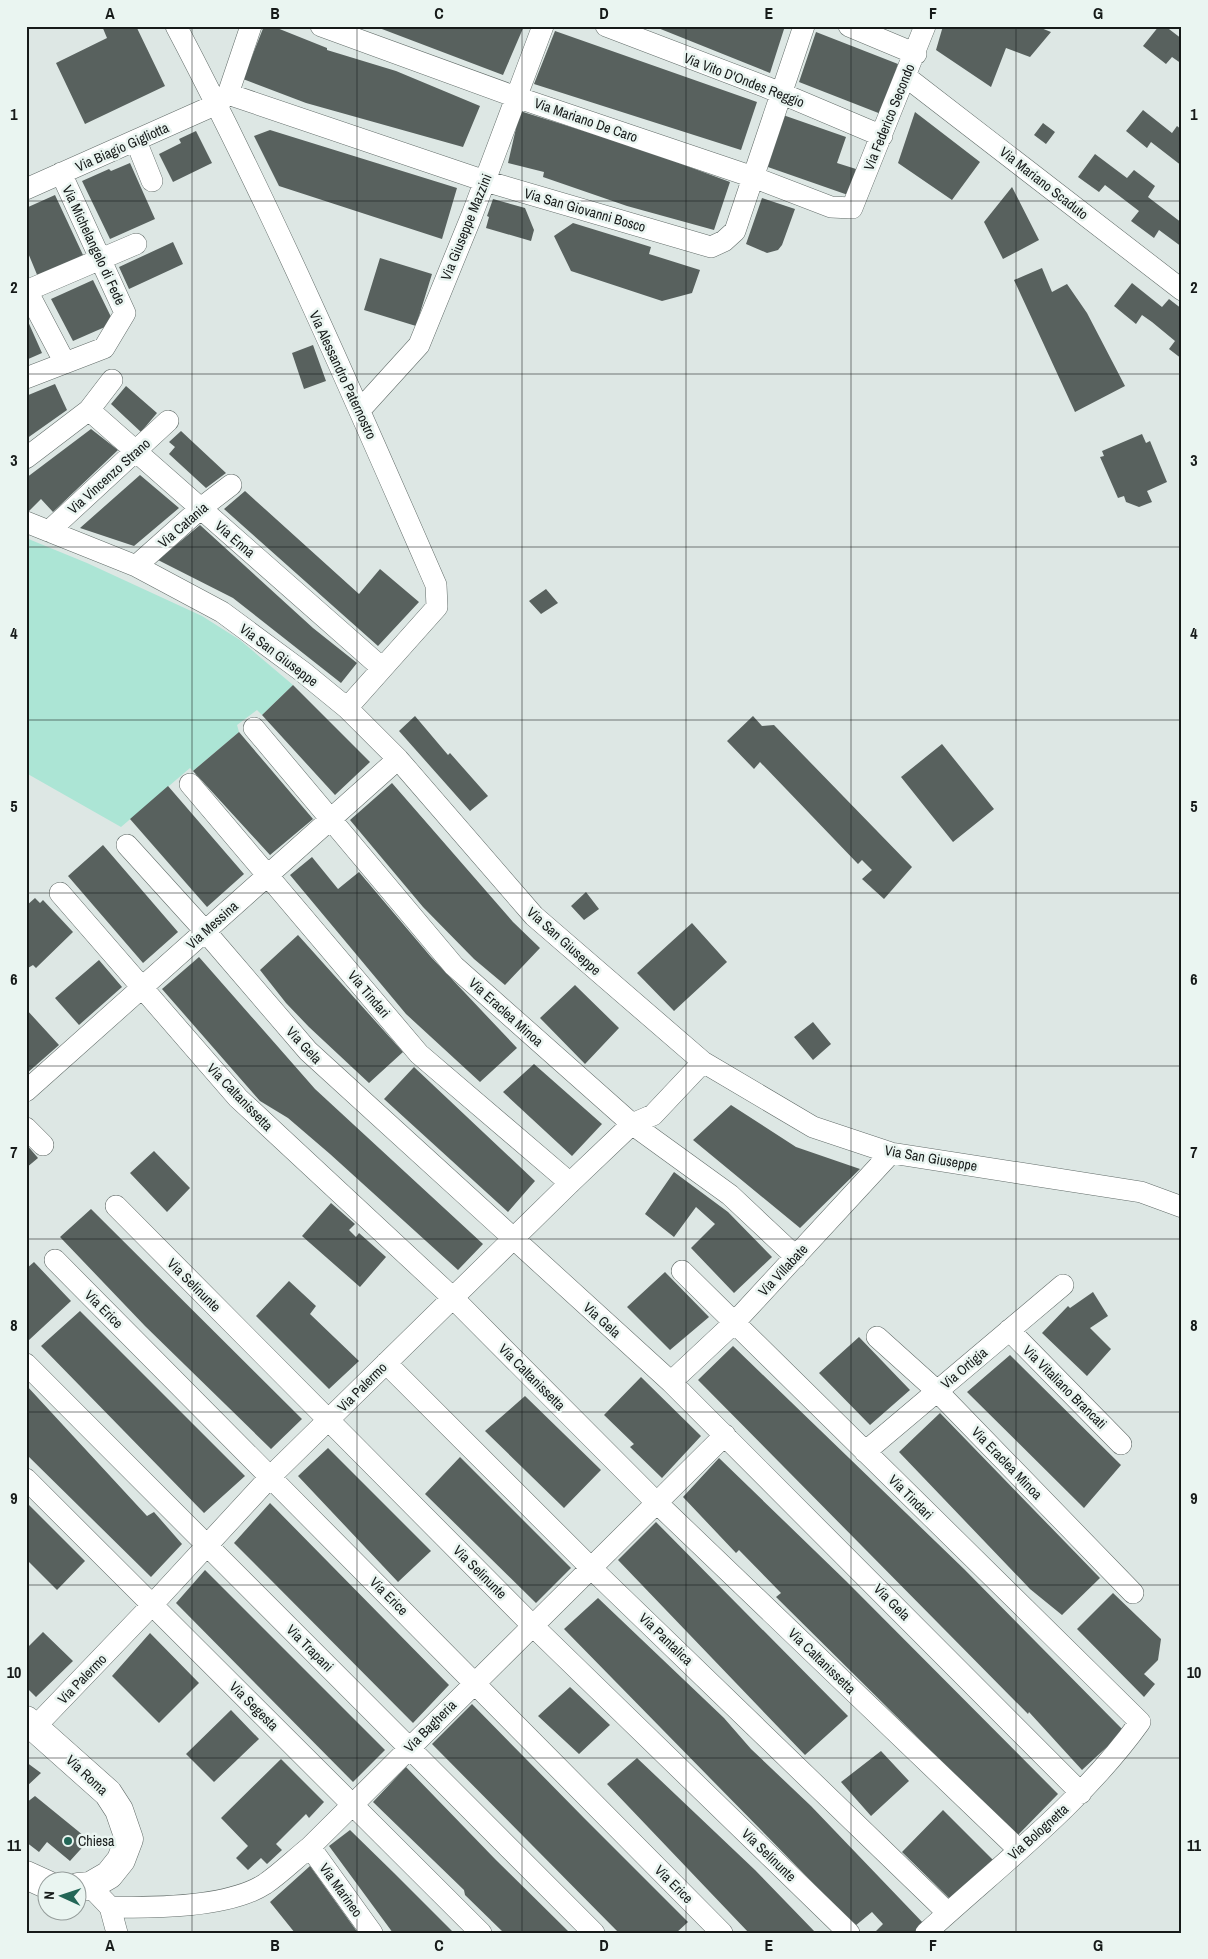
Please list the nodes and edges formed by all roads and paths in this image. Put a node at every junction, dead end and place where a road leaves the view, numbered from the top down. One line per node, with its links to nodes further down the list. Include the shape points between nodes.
1 (176, 26): 13 (street, Via Alessandro Paternostro)
2 (251, 26): 13 (street)
3 (322, 26): 12 (street, Via Mariano De Caro)
4 (543, 26): 12 (street, Via Giuseppe Mazzini)
5 (606, 26): 11 (street, Via Vito D'Ondes Reggio)
6 (804, 26): 11 (street, Via San Giovanni Bosco)
7 (849, 26): 9 (street)
8 (926, 26): 9 (street, Via Federico Secondo)
9 (916, 54): 10 (street, Via Federico Secondo)
10 (905, 76): 14 (street, Via Federico Secondo); 25 (street, Via Mariano Scaduto)
11 (781, 93): 14 (street, Via Vito D'Ondes Reggio); 17 (street, Via San Giovanni Bosco)
12 (516, 97): 17 (street, Via Mariano De Caro); 19 (street, Via Giuseppe Mazzini)
13 (222, 99): 15 (street, Via Biagio Gigliotta); 19 (street, Via San Giovanni Bosco); 30 (street, Via Alessandro Paternostro)
14 (882, 136): 21 (street, Via Federico Secondo)
15 (136, 142): 16 (street, Via Biagio Gigliotta); 18 (street)
16 (61, 174): 20 (street, Via Biagio Gigliotta); 23 (street, Via Michelangelo di Fede)
17 (753, 177): 19 (street, Via San Giovanni Bosco, via 735,231 724,242 711,247); 21 (street, Via Mariano De Caro, via 831,207)
18 (152, 181)
19 (485, 181): 30 (street, Via Giuseppe Mazzini, via 419,345)
20 (26, 189)
21 (852, 208)
22 (136, 244): 23 (street)
23 (101, 259): 24 (street); 26 (street, Via Michelangelo di Fede, via 125,313 104,348)
24 (27, 290): 26 (street)
25 (1182, 290)
26 (65, 363): 27 (street, Via Michelangelo di Fede)
27 (26, 378)
28 (112, 380): 29 (street)
29 (89, 410): 32 (street, Via Enna); 33 (street)
30 (360, 410): 39 (street, Via Alessandro Paternostro, via 436,585 437,607)
31 (168, 422): 32 (street, Via Vincenzo Strano)
32 (137, 451): 35 (street, Via Enna); 37 (street, Via Vincenzo Strano)
33 (26, 458)
34 (231, 485): 35 (street, Via Catania)
35 (201, 508): 38 (street, Via Catania); 39 (street, Via Enna)
36 (26, 522): 37 (street, Via San Giuseppe)
37 (49, 531): 38 (street, Via San Giuseppe)
38 (136, 566): 40 (street, Via San Giuseppe, via 222,612)
39 (382, 668): 40 (street, Via Alessandro Paternostro)
40 (346, 708): 42 (street, Via San Giuseppe)
41 (254, 728): 44 (street, Via Eraclea Minoa)
42 (398, 759): 44 (street, Via Messina); 50 (street, Via San Giuseppe, via 534,916)
43 (190, 784): 46 (street, Via Tindari)
44 (329, 820): 46 (street, Via Messina); 52 (street, Via Eraclea Minoa, via 454,966)
45 (127, 845): 48 (street, Via Gela)
46 (268, 874): 48 (street, Via Messina); 56 (street, Via Tindari, via 419,1054)
47 (60, 893): 49 (street, Via Caltanissetta)
48 (205, 931): 49 (street, Via Messina); 59 (street, Via Gela, via 308,1051)
49 (141, 989): 51 (street, Via Messina); 64 (street, Via Caltanissetta, via 238,1098)
50 (703, 1062): 52 (street, Via Palermo, via 653,1115); 55 (street, Via San Giuseppe, via 812,1127)
51 (26, 1091)
52 (632, 1124): 56 (street, Via Palermo); 60 (street, Via Eraclea Minoa, via 730,1195)
53 (26, 1128): 54 (street)
54 (42, 1145)
55 (890, 1153): 58 (street, Via San Giuseppe, via 1141,1192); 60 (street, Via Villabate)
56 (570, 1183): 59 (street, Via Palermo)
57 (116, 1206): 72 (street, Via Selinunte)
58 (1182, 1208)
59 (512, 1239): 64 (street, Via Palermo); 70 (street, Via Gela)
60 (796, 1256): 65 (street, Via Villabate)
61 (55, 1260): 76 (street, Via Erice)
62 (682, 1271): 65 (street, Via Tindari)
63 (1063, 1285): 66 (street, Via Ortigia)
64 (453, 1298): 68 (street, Via Palermo); 78 (street, Via Caltanissetta)
65 (734, 1323): 70 (street, Via Villabate); 75 (street, Via Tindari)
66 (1009, 1330): 71 (street, Via Ortigia); 74 (street, Via Vitaliano Brancati)
67 (878, 1337): 71 (street, Via Eraclea Minoa)
68 (386, 1363): 72 (street, Via Palermo); 80 (street, Via Pantalica)
69 (26, 1364): 79 (street, Via Trapani)
70 (671, 1382): 73 (street, Via Gela)
71 (937, 1391): 75 (street, Via Ortigia); 81 (street, Via Eraclea Minoa)
72 (327, 1421): 76 (street, Via Palermo); 83 (street, Via Selinunte)
73 (725, 1435): 78 (street, Via Bagheria); 88 (street, Via Gela)
74 (1121, 1444)
75 (866, 1452): 85 (street, Via Tindari)
76 (271, 1476): 79 (street, Via Palermo); 84 (street, Via Erice)
77 (26, 1479): 82 (street, Via Segesta)
78 (656, 1502): 80 (street, Via Bagheria); 91 (street, Via Caltanissetta)
79 (207, 1546): 82 (street, Via Palermo); 87 (street, Via Trapani)
80 (590, 1567): 83 (street, Via Bagheria); 97 (street, Via Pantalica)
81 (1133, 1593)
82 (152, 1605): 86 (street, Via Palermo); 89 (street, Via Segesta)
83 (532, 1625): 84 (street, Via Bagheria); 103 (street, Via Selinunte)
84 (475, 1681): 87 (street, Via Bagheria); 102 (street, Via Erice)
85 (1140, 1722): 88 (street, Via Bolognetta, via 1118,1754)
86 (30, 1724): 94 (street, Via Roma, via 108,1793 119,1810 128,1839 121,1860 109,1875)
87 (409, 1747): 89 (street, Via Bagheria); 101 (street, Via Trapani)
88 (1081, 1792): 91 (street, Via Bolognetta)
89 (352, 1804): 90 (street, Via Bagheria); 100 (street, Via Segesta)
90 (310, 1847): 96 (street, Via Bagheria, via 264,1884 232,1896 187,1906); 99 (street, Via Marineo)
91 (1018, 1849): 97 (street, Via Bolognetta)
92 (26, 1875): 93 (street)
93 (38, 1880)
94 (88, 1885)
95 (88, 1890): 96 (street)
96 (110, 1907): 98 (street)
97 (948, 1912): 104 (street, Via Bolognetta)
98 (117, 1933)
99 (372, 1933)
100 (481, 1933)
101 (594, 1933)
102 (722, 1933)
103 (849, 1933)
104 (926, 1933)

